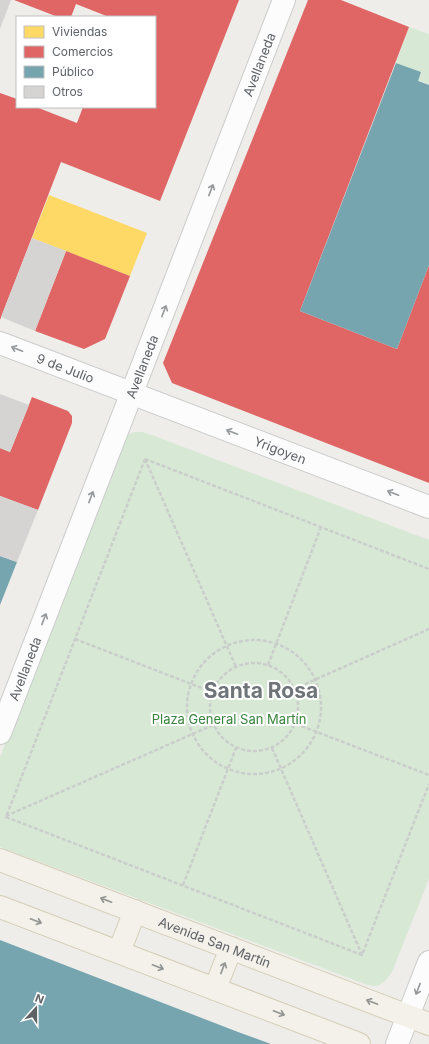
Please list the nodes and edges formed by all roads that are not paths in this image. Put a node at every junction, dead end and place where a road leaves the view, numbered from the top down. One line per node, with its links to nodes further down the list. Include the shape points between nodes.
1 (284, 0): 3 (street, Avellaneda, one-way to 1)
2 (0, 342): 3 (street, 9 de Julio, one-way to 2)
3 (132, 393): 4 (street, Yrigoyen, one-way to 3); 5 (street, Avellaneda, one-way to 3)
4 (429, 507)
5 (0, 733)
6 (0, 860): 8 (main road, Avenida San Martín, one-way to 6)
7 (0, 907): 10 (main road, one-way to 10)
8 (135, 911): 9 (main road, Avenida San Martín); 10 (main road)
9 (231, 948): 12 (main road, one-way to 9); 13 (main road, Avenida San Martín, one-way to 9)
10 (119, 952): 12 (main road, one-way to 12)
11 (429, 962): 13 (street, one-way to 13)
12 (216, 989): 15 (main road, one-way to 15)
13 (408, 1016): 14 (main road, Avenida San Martín); 16 (street)
14 (429, 1024)
15 (359, 1044)
16 (397, 1044)

